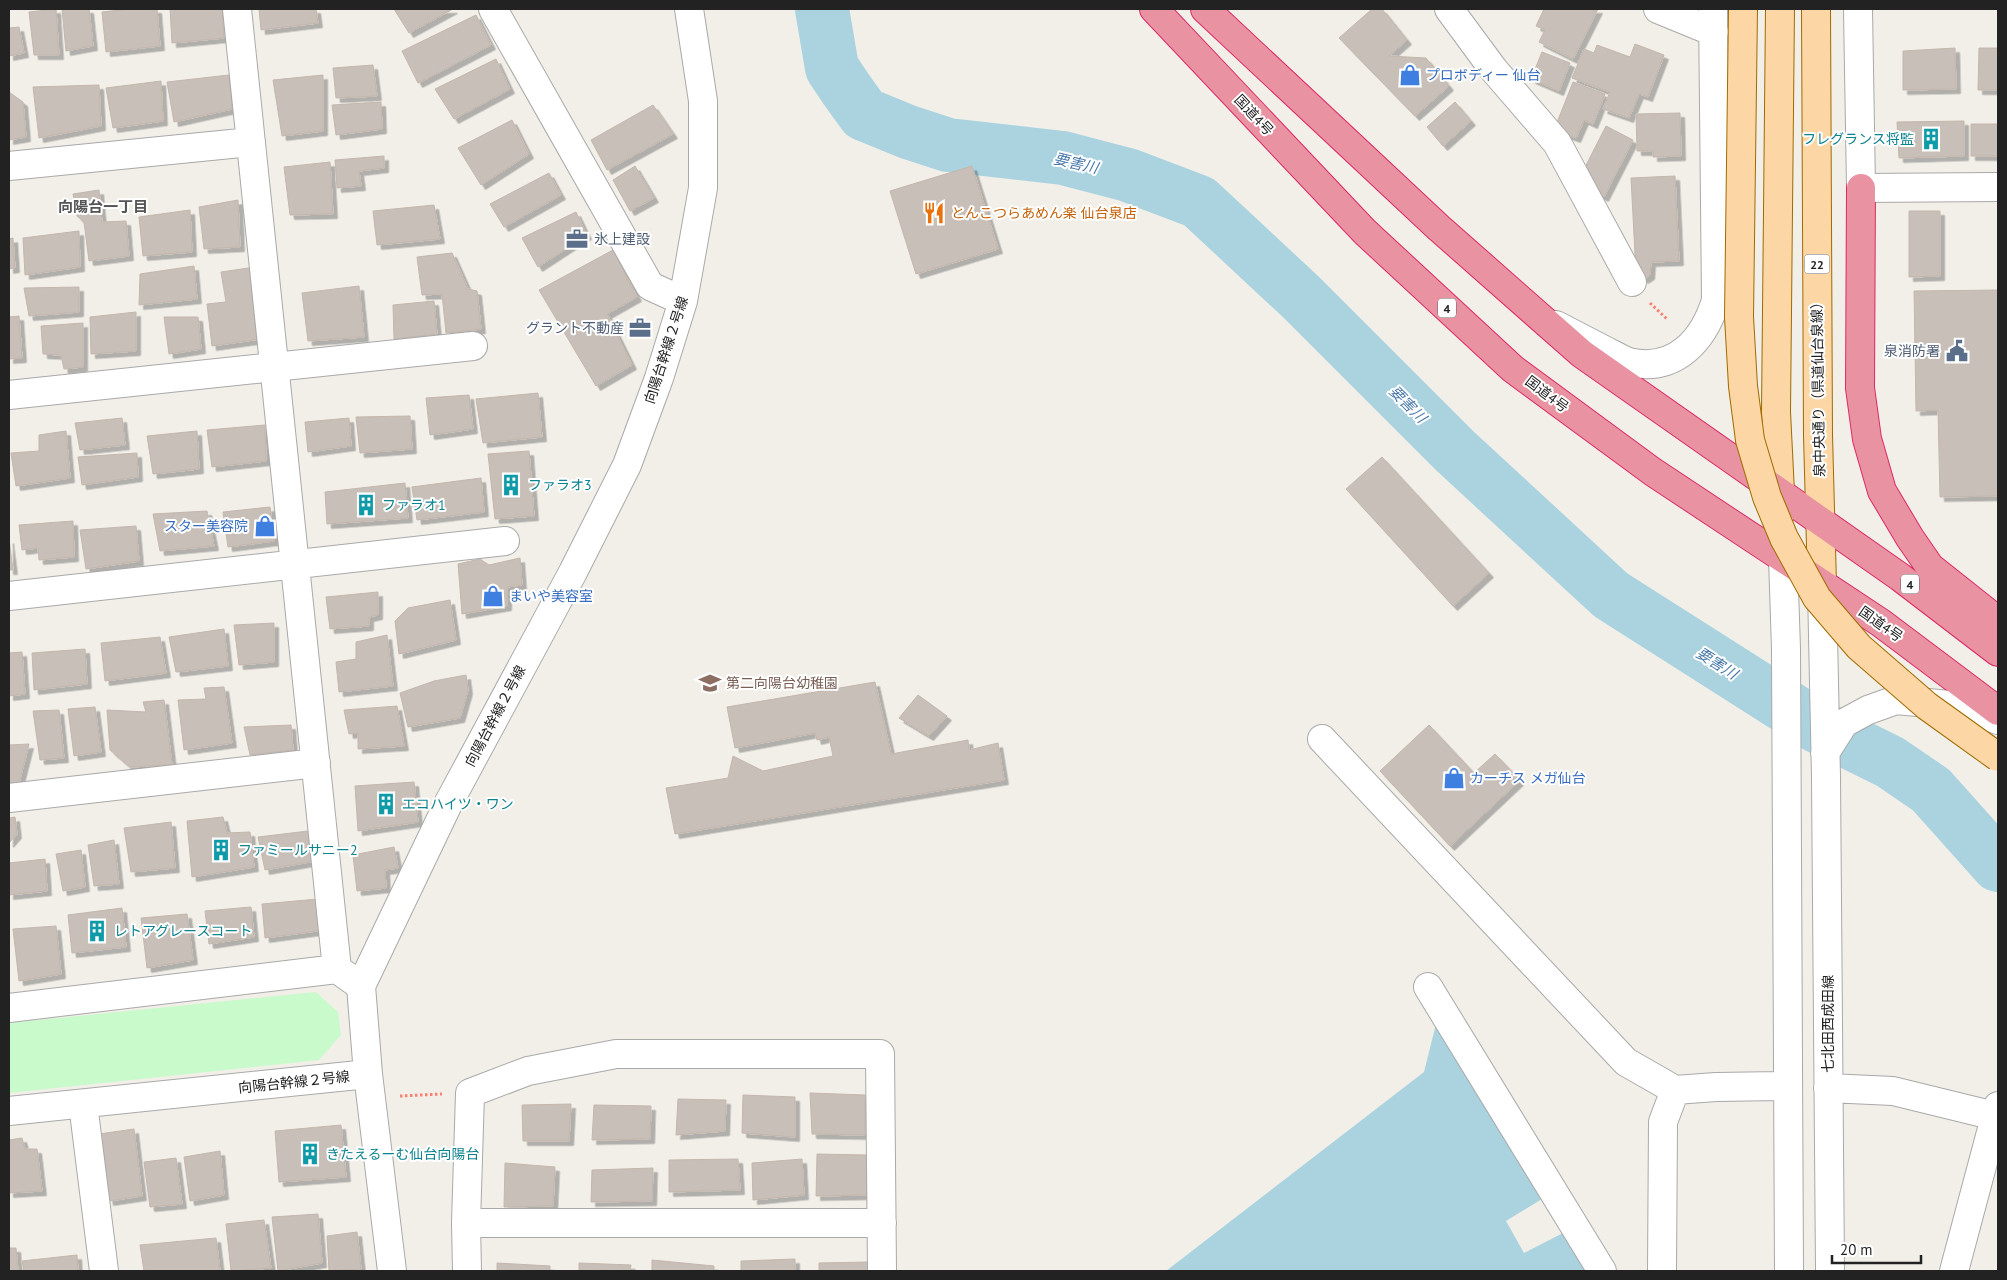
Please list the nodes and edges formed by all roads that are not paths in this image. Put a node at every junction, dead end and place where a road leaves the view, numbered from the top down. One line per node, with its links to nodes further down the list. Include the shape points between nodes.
1 (236, 9): 13 (street)
2 (493, 9): 18 (street, via 650,286)
3 (689, 9): 18 (street, 向陽台幹線２号線, via 703,101 703,188)
4 (1154, 9): 26 (highway, 国道4号 / 4, via 1365,232 1513,368 1653,472)
5 (1205, 9): 19 (highway, 4, via 1439,228)
6 (1449, 9): 17 (street, via 1494,70 1557,142)
7 (1658, 9): 12 (street)
8 (1743, 9): 35 (main road, bridge, via 1739,317 1750,440 1767,497 1784,538 1817,598 1859,647 1927,706)
9 (1780, 9): 23 (main road, via 1776,412)
10 (1816, 9): 24 (main road, 泉中央通り（県道仙台泉線） / 22)
11 (1858, 9): 16 (street)
12 (1714, 20): 19 (street, via 1716,300 1710,320 1684,352 1653,364 1628,362)
13 (251, 142): 14 (street); 21 (street)
14 (9, 166)
15 (1998, 187): 16 (street)
16 (1861, 188): 30 (highway, via 1860,388 1867,439 1882,491 1930,567)
17 (1639, 290)
18 (684, 301): 40 (street, 向陽台幹線２号線, via 627,465 448,804)
19 (1541, 318): 23 (highway, 4, via 1582,354)
20 (473, 346): 21 (street)
21 (274, 367): 22 (street); 27 (street)
22 (9, 395)
23 (1780, 493): 24 (highway, 4); 26 (main road)
24 (1820, 520): 28 (main road, 泉中央通り（県道仙台泉線） / 22); 31 (highway, 4)
25 (505, 541): 27 (street)
26 (1783, 559): 28 (highway, 国道4号 / 4); 44 (street)
27 (295, 564): 29 (street); 36 (street)
28 (1822, 584): 32 (highway, 国道4号 / 4, via 1882,623); 37 (street, 七北田西成田線)
29 (9, 596)
30 (1998, 621)
31 (1998, 652)
32 (1998, 711)
33 (1998, 720): 37 (street, via 1960,706 1896,700 1844,723)
34 (1322, 739): 46 (street, via 1626,1062)
35 (1998, 757)
36 (316, 763): 38 (street); 39 (street)
37 (1826, 765): 45 (street, 七北田西成田線)
38 (9, 798)
39 (337, 969): 40 (street); 42 (street)
40 (361, 986): 43 (street, 向陽台幹線２号線)
41 (1428, 987): 56 (street)
42 (9, 1008)
43 (369, 1086): 47 (street, 向陽台幹線２号線); 53 (street)
44 (1787, 1086): 46 (street, via 1716,1086); 58 (street)
45 (1828, 1088): 49 (street, via 1893,1091); 59 (street, 七北田西成田線)
46 (1674, 1090): 57 (street, via 1663,1122)
47 (83, 1104): 48 (street, 向陽台幹線２号線); 52 (street)
48 (9, 1111)
49 (1996, 1111): 60 (street)
50 (882, 1223): 51 (street); 51 (street, via 880,1054 616,1054 528,1071 470,1093); 55 (street)
51 (466, 1224): 54 (street)
52 (104, 1271)
53 (392, 1271)
54 (467, 1271)
55 (882, 1271)
56 (1602, 1271)
57 (1662, 1271)
58 (1789, 1271)
59 (1830, 1271)
60 (1954, 1271)

